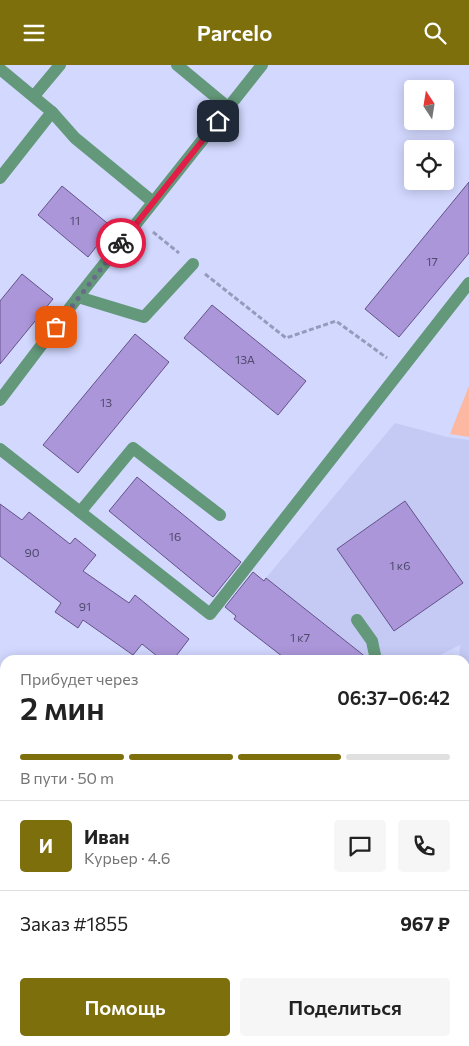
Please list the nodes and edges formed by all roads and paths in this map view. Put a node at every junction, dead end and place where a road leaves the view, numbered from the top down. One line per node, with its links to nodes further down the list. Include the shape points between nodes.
1 (60, 65): 5 (street)
2 (177, 65): 6 (street)
3 (262, 65): 6 (street)
4 (0, 69): 5 (street)
5 (34, 97): 7 (street)
6 (229, 108): 9 (street)
7 (52, 112): 8 (street); 9 (street, via 75,138)
8 (0, 179)
9 (153, 202): 10 (street)
10 (138, 220): 11 (path); 13 (street)
11 (193, 264): 13 (street, via 144,317); 14 (path, via 286,338 336,321)
12 (469, 283): 14 (street)
13 (78, 297): 15 (street)
14 (402, 369): 17 (street, via 210,614)
15 (0, 400)
16 (0, 449): 17 (street)
17 (80, 512): 18 (street, via 133,447)
18 (220, 515)
19 (357, 620): 20 (street, via 372,641)
20 (375, 655)

